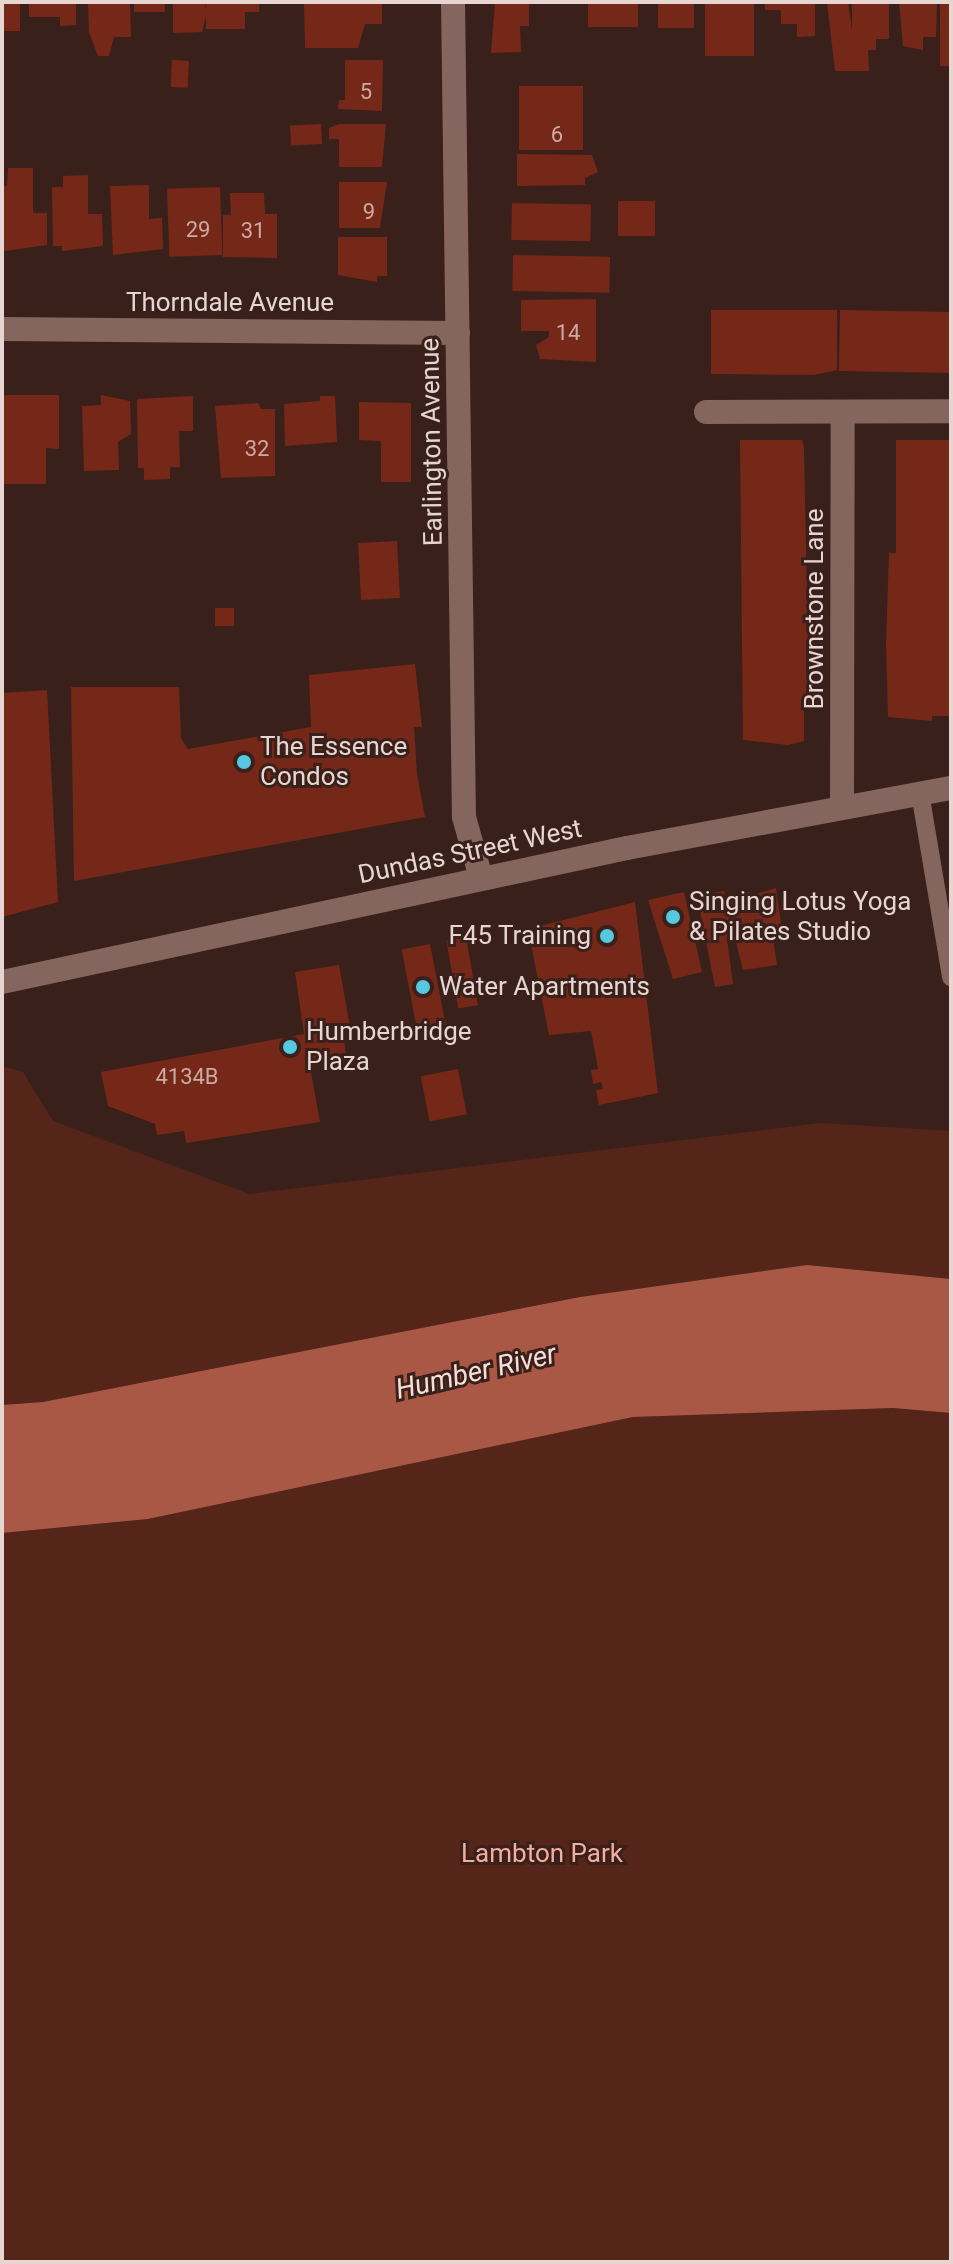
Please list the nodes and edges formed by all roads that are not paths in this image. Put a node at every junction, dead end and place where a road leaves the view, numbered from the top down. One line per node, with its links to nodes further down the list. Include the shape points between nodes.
1 (453, 2): 3 (street, Earlington Avenue)
2 (2, 329): 3 (street, Thorndale Avenue)
3 (458, 333): 10 (street, Earlington Avenue, via 464,817)
4 (951, 411): 6 (street)
5 (706, 412): 6 (street)
6 (843, 413): 9 (street, Brownstone Lane)
7 (951, 788): 8 (street, Dundas Street West)
8 (920, 793): 9 (street, Dundas Street West); 11 (lane)
9 (842, 806): 10 (street, Dundas Street West)
10 (481, 878): 12 (street, Dundas Street West)
11 (951, 977)
12 (2, 982)

